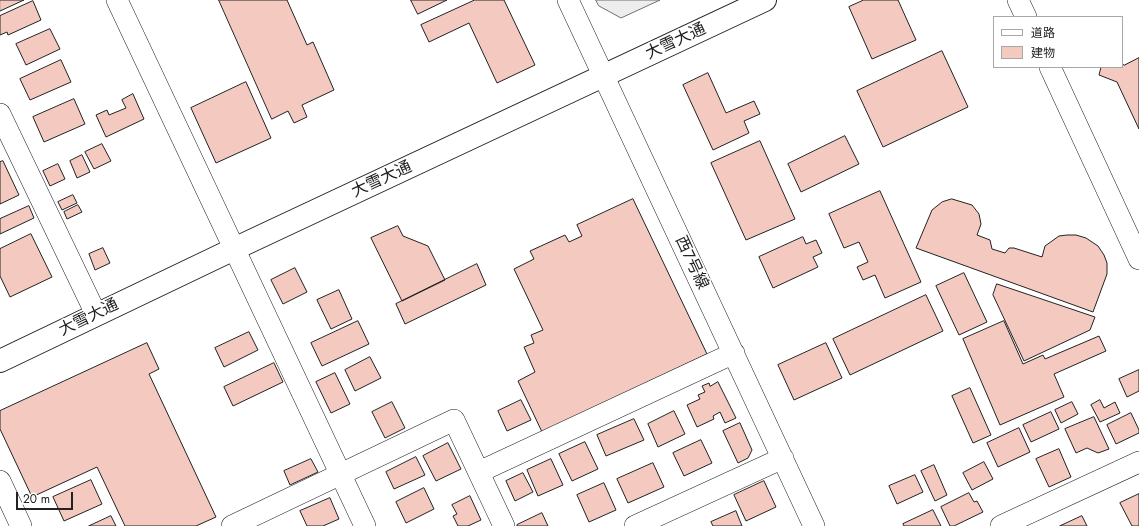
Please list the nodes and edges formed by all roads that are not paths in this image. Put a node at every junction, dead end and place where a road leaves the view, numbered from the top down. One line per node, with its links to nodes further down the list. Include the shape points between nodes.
1 (117, 0): 9 (street)
2 (568, 0): 7 (street, 西7号線)
3 (765, 0): 7 (highway, 大雪大通)
4 (1018, 0): 5 (street)
5 (1026, 16)
6 (1050, 68): 10 (street)
7 (603, 76): 9 (highway, 大雪大通); 12 (street, 西7号線)
8 (0, 114): 11 (street)
9 (234, 249): 11 (highway, 大雪大通); 17 (street)
10 (1139, 259)
11 (96, 314): 13 (highway, 大雪大通)
12 (734, 353): 14 (street, 西7号線); 16 (street)
13 (0, 361)
14 (783, 458): 23 (street); 24 (street, 西7号線)
15 (1139, 462): 25 (street)
16 (479, 472): 17 (street, via 454,420); 22 (street)
17 (340, 475): 20 (street); 21 (street)
18 (0, 481): 19 (street)
19 (22, 526)
20 (232, 526)
21 (365, 526)
22 (504, 526)
23 (634, 526)
24 (814, 526)
25 (1001, 526)

